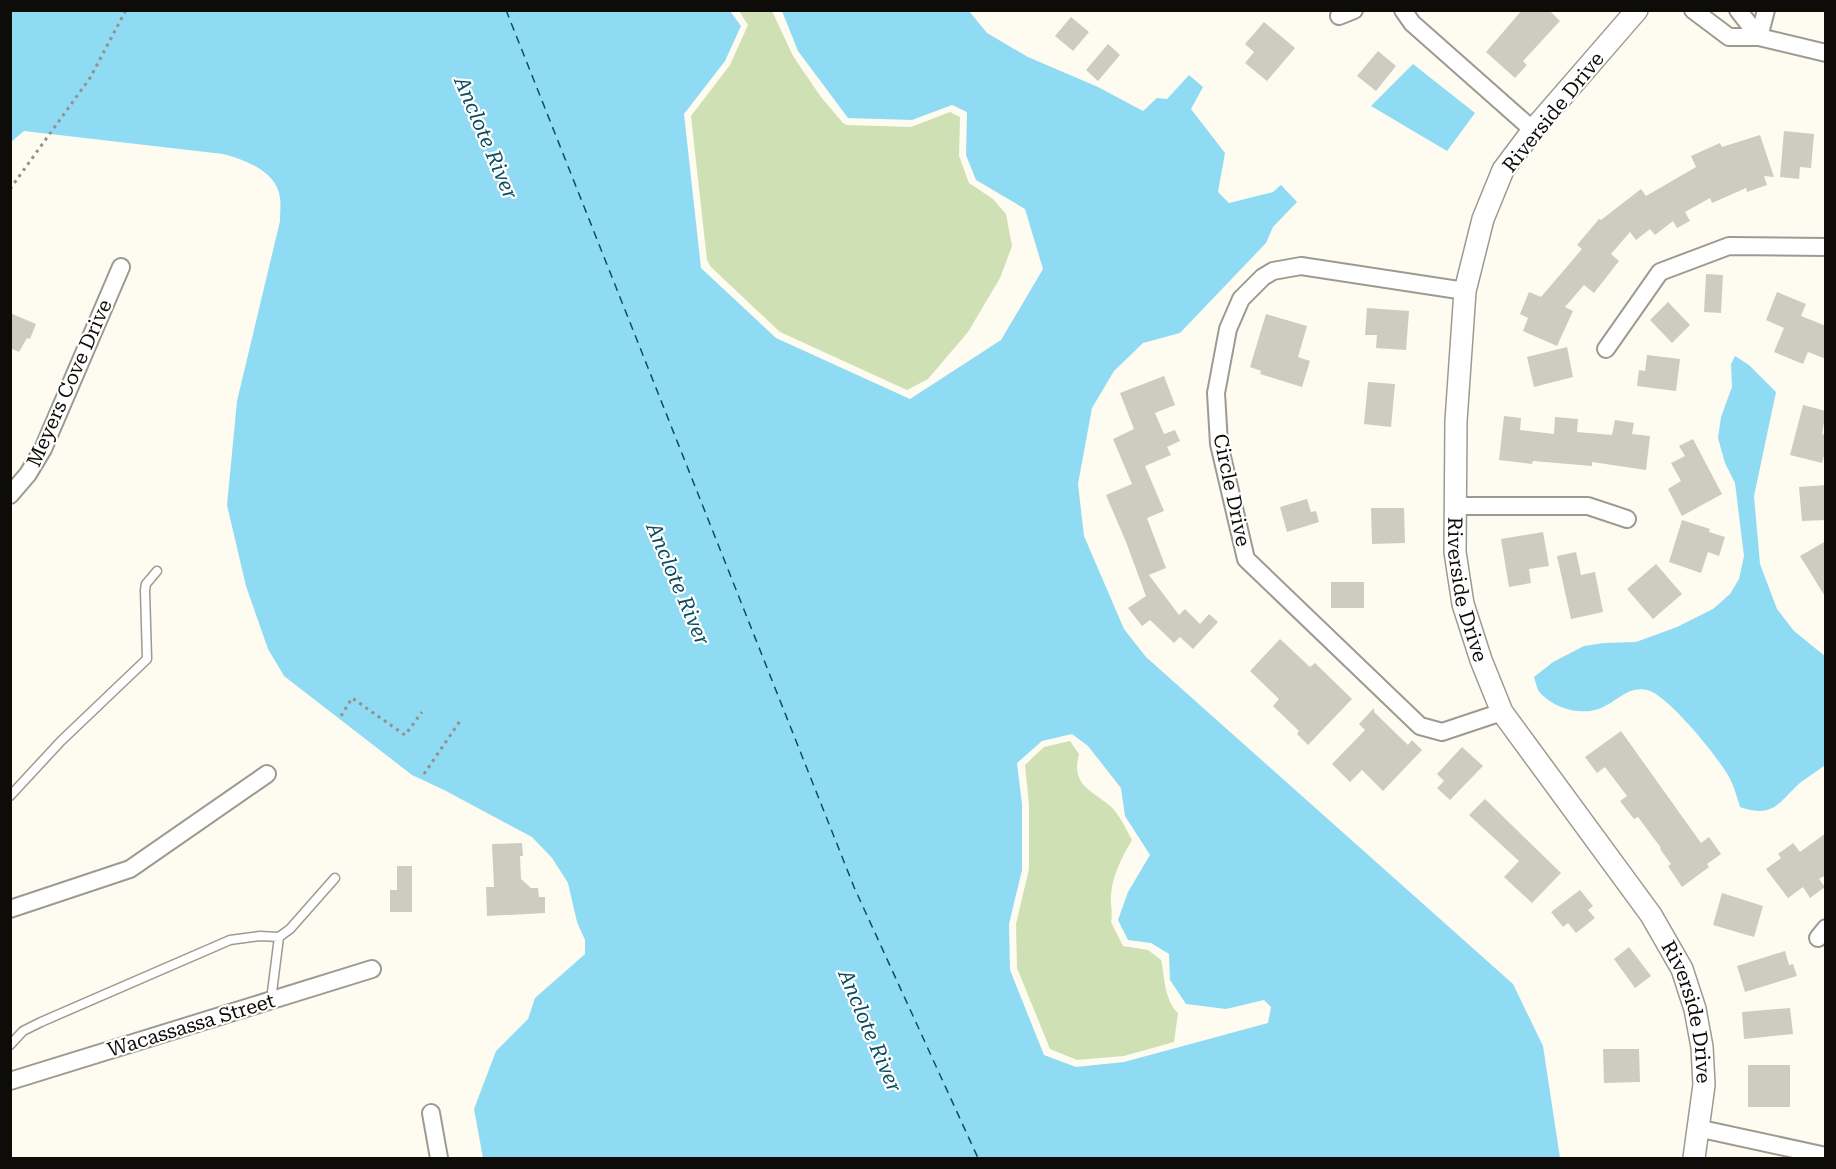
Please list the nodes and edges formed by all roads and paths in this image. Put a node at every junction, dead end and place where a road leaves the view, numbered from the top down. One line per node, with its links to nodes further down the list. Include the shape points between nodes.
1 (126, 10): 10 (path, via 90,78)
2 (1403, 10): 9 (street, via 1412,23)
3 (1637, 10): 9 (street, Riverside Drive)
4 (1694, 10): 7 (street, via 1729,37)
5 (1738, 10): 7 (street)
6 (1766, 10): 7 (street)
7 (1760, 37): 8 (street)
8 (1826, 53)
9 (1533, 130): 13 (street, Riverside Drive, via 1503,170 1483,219)
10 (10, 189)
11 (1826, 247): 14 (street, via 1729,246 1660,272)
12 (121, 267): 15 (street, Meyers Cove Drive, via 43,448)
13 (1465, 291): 16 (street, Riverside Drive); 20 (street, Circle Drive, via 1301,266 1263,277 1241,299 1228,329 1216,393 1219,444 1246,559 1419,726 1442,732)
14 (1606, 349)
15 (10, 495)
16 (1455, 506): 17 (street, via 1588,506); 20 (street, Riverside Drive, via 1455,552 1463,604)
17 (1627, 519)
18 (158, 572): 25 (lane, via 145,590 147,659)
19 (422, 712): 21 (path, via 405,735 352,698)
20 (1502, 712): 34 (street, Riverside Drive, via 1651,915 1682,969 1695,1009 1701,1047 1704,1085)
21 (341, 716)
22 (462, 718): 24 (path)
23 (267, 774): 27 (street, via 130,869)
24 (424, 774)
25 (10, 796)
26 (335, 878): 28 (lane)
27 (10, 909)
28 (279, 937): 30 (lane); 31 (lane, via 230,939 41,1022 23,1031)
29 (372, 969): 30 (street, Wacassassa Street)
30 (271, 1000): 32 (street, Wacassassa Street)
31 (10, 1045)
32 (10, 1081)
33 (431, 1113): 36 (street)
34 (1697, 1128): 35 (street); 37 (street, Riverside Drive)
35 (1826, 1156)
36 (439, 1158)
37 (1694, 1158)

